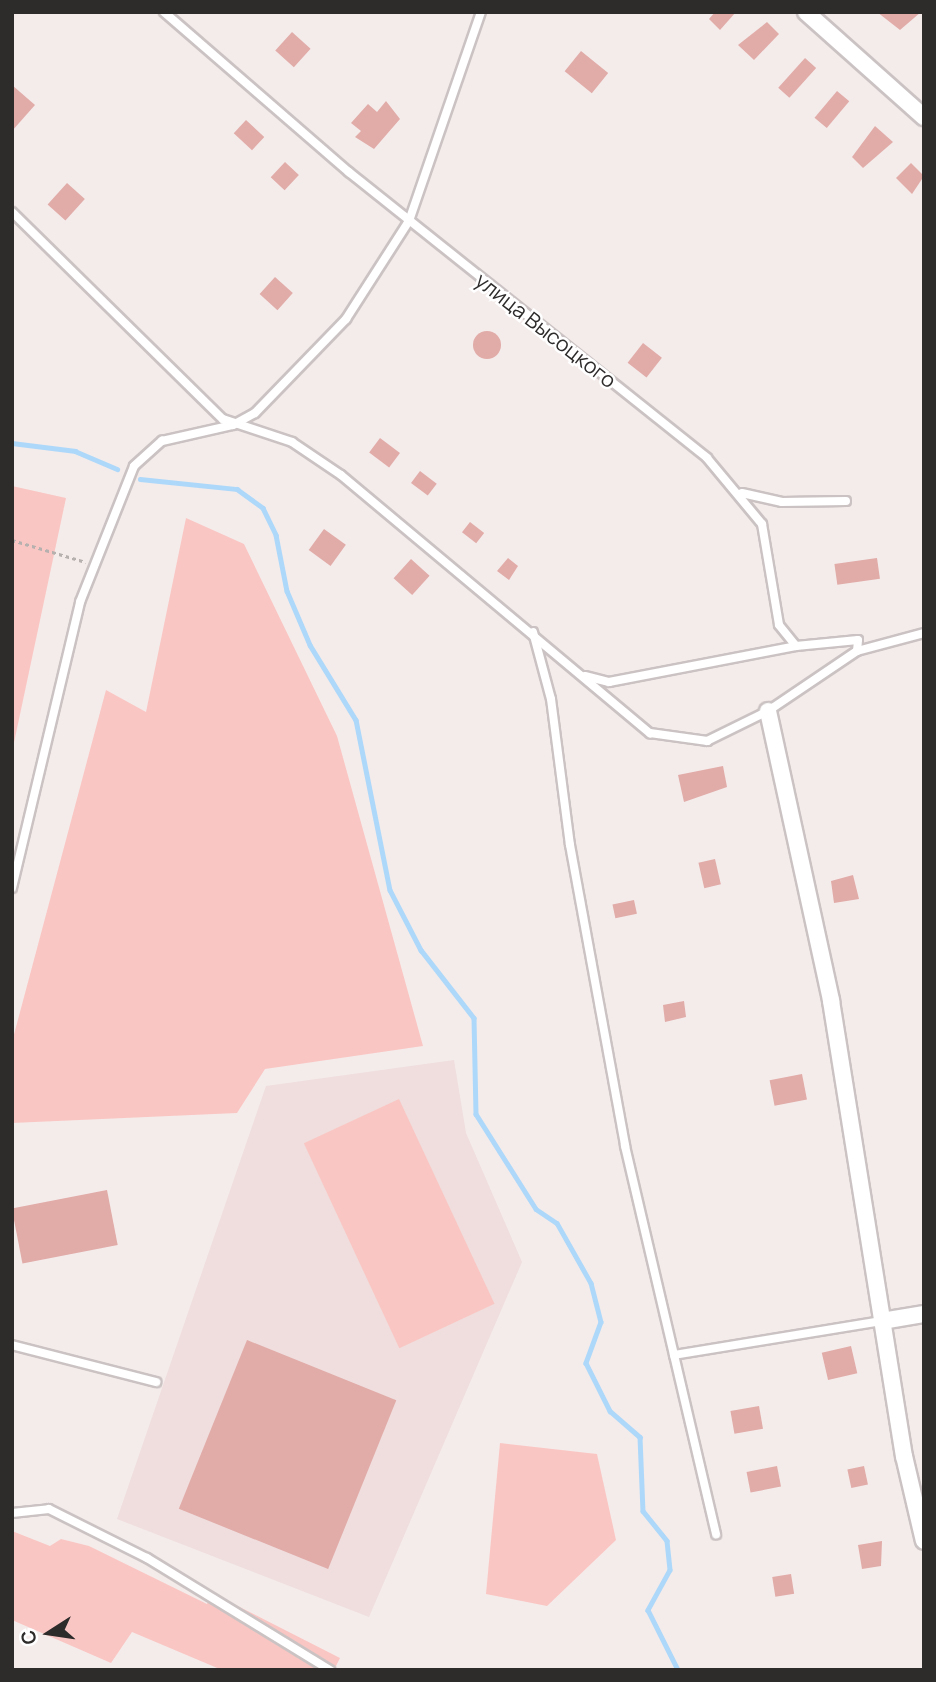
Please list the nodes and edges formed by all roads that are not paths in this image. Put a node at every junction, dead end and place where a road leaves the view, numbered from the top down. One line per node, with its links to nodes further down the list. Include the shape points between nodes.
1 (164, 12): 6 (lane, улица Высоцкого)
2 (481, 12): 6 (lane)
3 (806, 12): 4 (street)
4 (924, 117)
5 (12, 212): 7 (lane)
6 (409, 221): 7 (lane, via 378,277 311,362); 8 (lane, улица Высоцкого, via 697,450)
7 (233, 425): 10 (lane, via 257,426 341,474); 16 (lane, via 162,441 145,454 111,513)
8 (741, 493): 9 (lane, via 782,502); 12 (lane, улица Высоцкого, via 762,524 771,599)
9 (845, 501)
10 (533, 632): 14 (lane); 20 (lane, via 551,699 569,845 625,1146)
11 (924, 633): 13 (lane)
12 (796, 646): 13 (lane, via 858,640); 14 (lane, via 609,682)
13 (857, 651): 15 (lane)
14 (579, 673): 15 (lane, via 650,733 687,743 726,734)
15 (768, 711): 18 (street, via 831,1001)
16 (12, 888)
17 (924, 1314): 18 (street)
18 (882, 1321): 20 (lane); 24 (street)
19 (12, 1345): 21 (lane)
20 (674, 1355): 23 (lane)
21 (156, 1382)
22 (12, 1513): 25 (lane, via 49,1509 147,1558)
23 (716, 1534)
24 (924, 1541)
25 (330, 1670)

